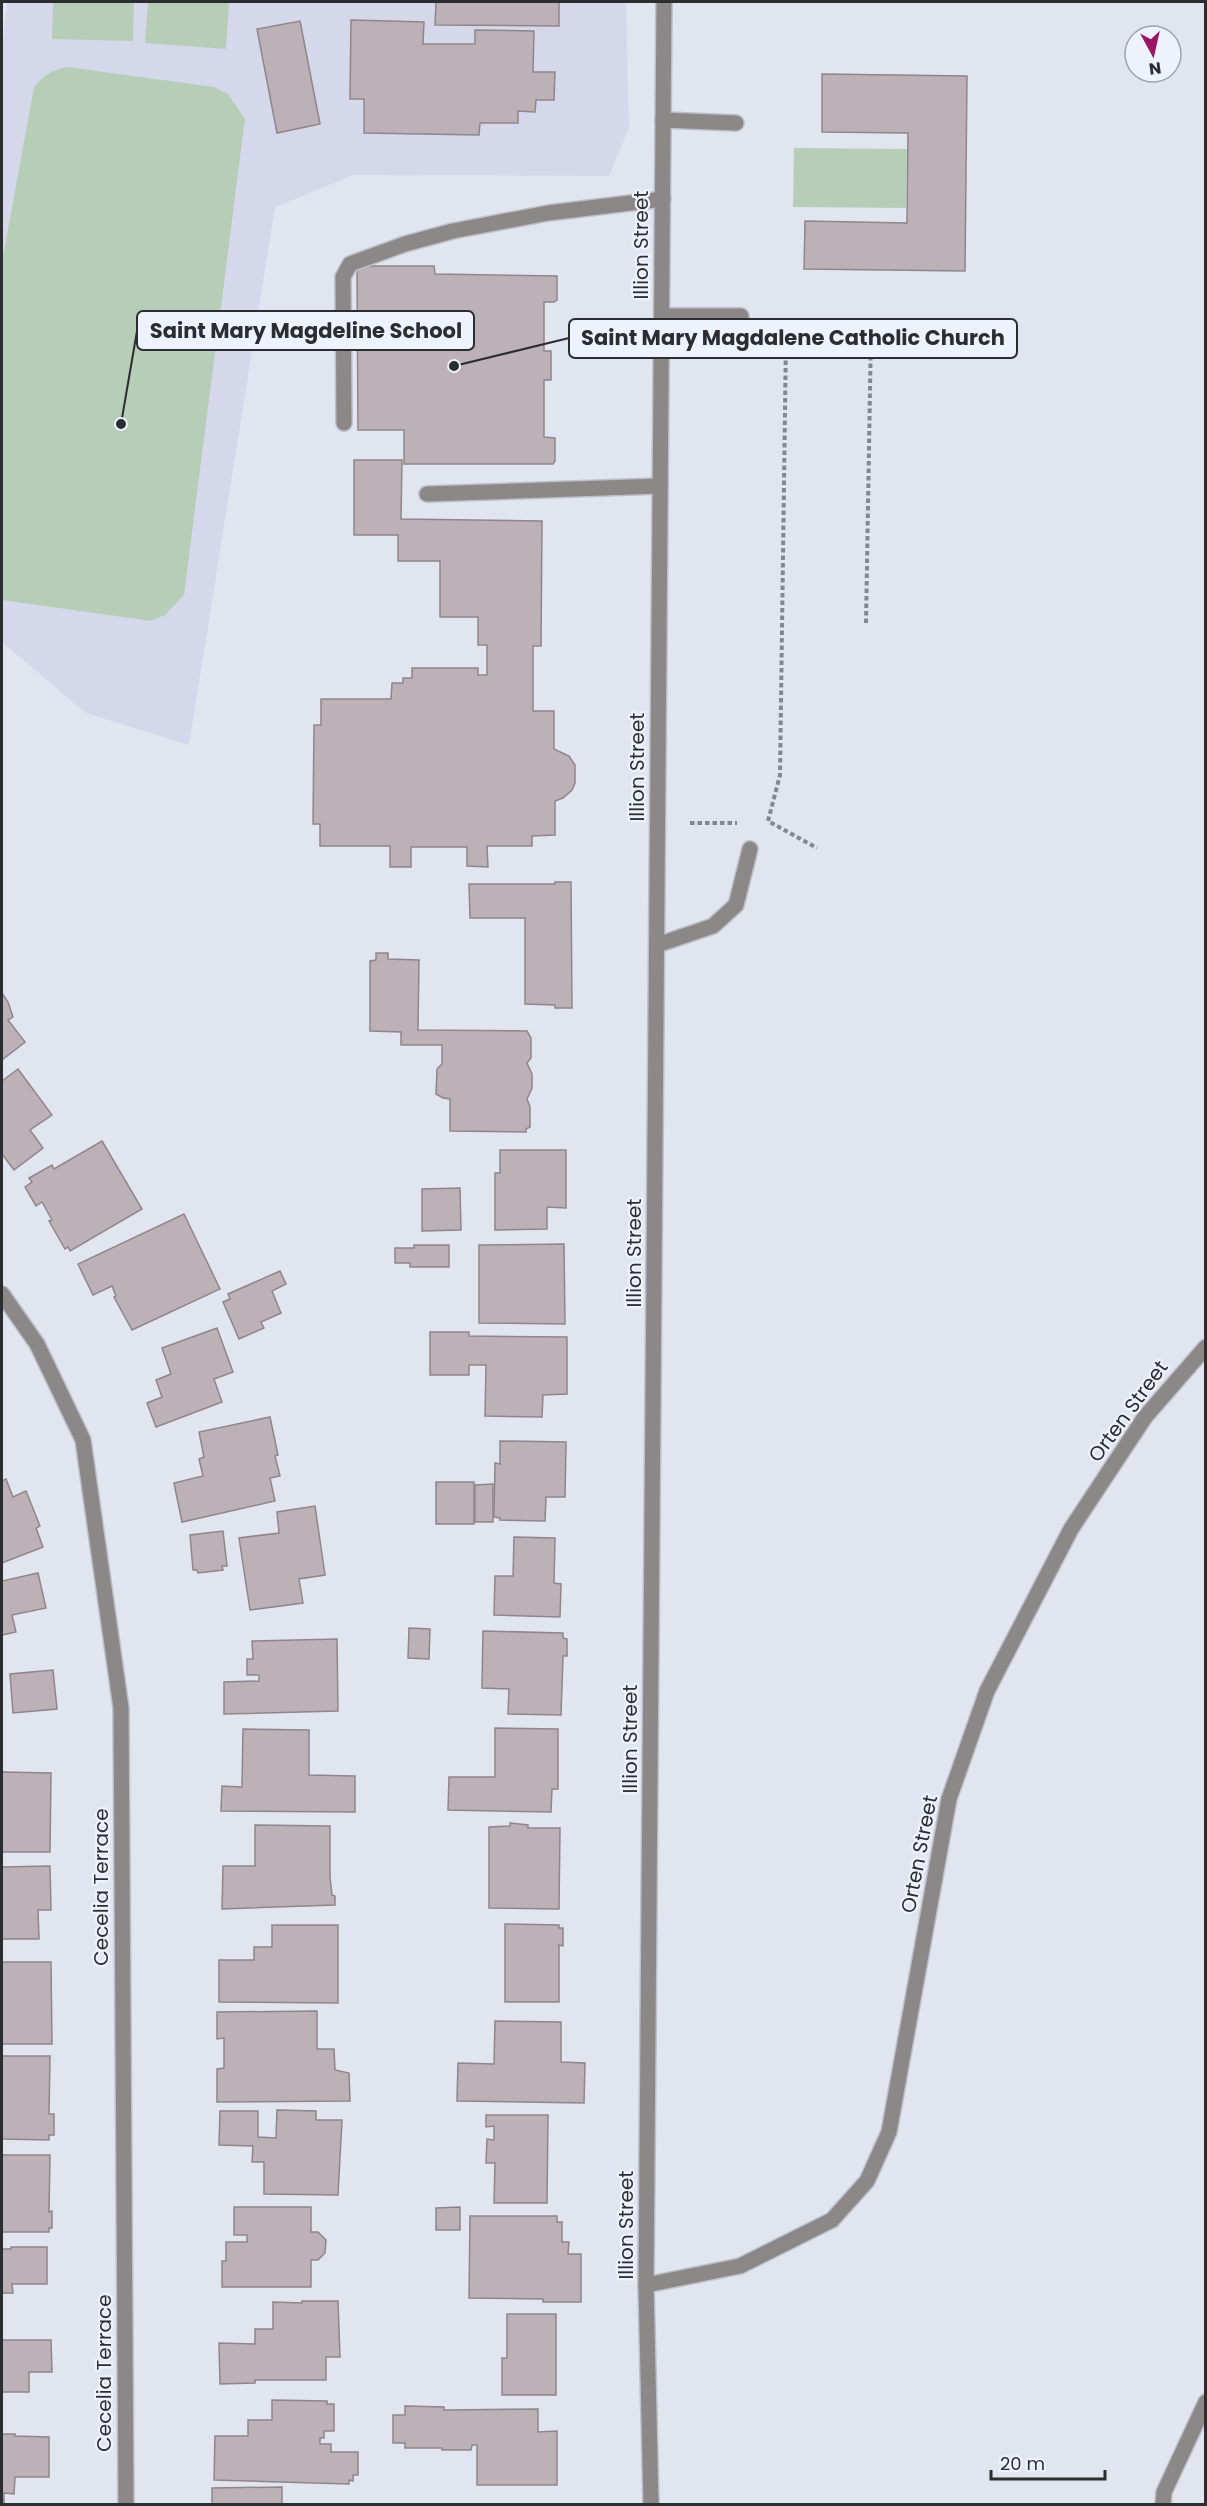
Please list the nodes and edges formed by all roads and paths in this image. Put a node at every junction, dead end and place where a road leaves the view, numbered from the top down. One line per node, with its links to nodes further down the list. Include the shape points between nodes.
1 (664, 2): 2 (street, Illion Street)
2 (663, 120): 3 (street); 4 (street, Illion Street)
3 (736, 123)
4 (663, 199): 5 (street, Illion Street); 9 (street, via 548,213 453,231 350,264 343,277)
5 (662, 316): 6 (street); 10 (street, Illion Street)
6 (741, 316)
7 (871, 332): 12 (path)
8 (786, 338): 13 (path, via 780,775)
9 (344, 423)
10 (660, 486): 11 (street); 19 (street, Illion Street)
11 (427, 494)
12 (866, 623)
13 (768, 821): 14 (path); 17 (path)
14 (760, 822)
15 (690, 823): 16 (path)
16 (744, 824)
17 (817, 848)
18 (750, 849): 19 (street, via 736,905 714,926)
19 (657, 945): 22 (street, Illion Street)
20 (2, 1294): 24 (street, Cecelia Terrace, via 37,1344 83,1440 121,1708)
21 (1206, 1347): 22 (street, Orten Street, via 1145,1417 1071,1529 987,1691 949,1798 889,2132 867,2181 832,2220 740,2266)
22 (646, 2285): 25 (street, Illion Street)
23 (1206, 2402): 26 (street, via 1164,2492)
24 (126, 2505)
25 (651, 2505)
26 (1163, 2505)

